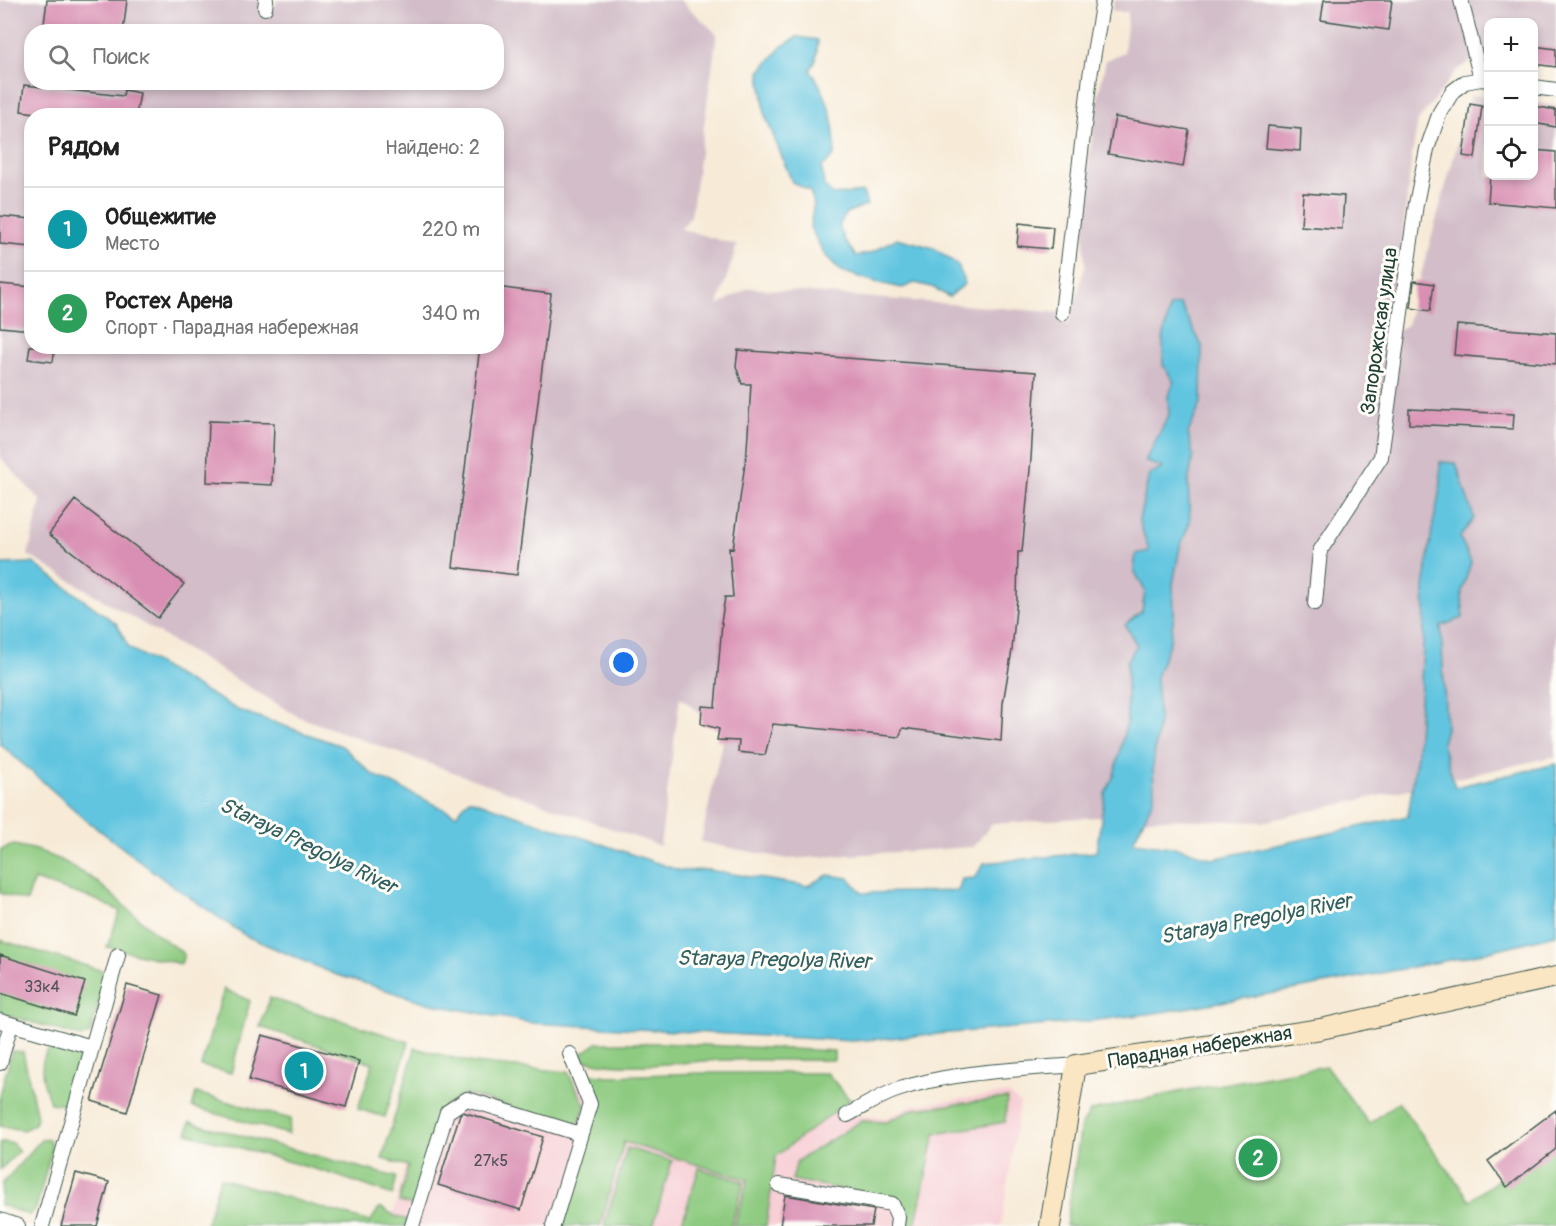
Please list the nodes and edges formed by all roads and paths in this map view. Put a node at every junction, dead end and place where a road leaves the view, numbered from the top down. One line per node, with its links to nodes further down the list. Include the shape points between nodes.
1 (1102, 0): 7 (street)
2 (1461, 0): 3 (street)
3 (1484, 77)
4 (1484, 80): 8 (street, Запорожская улица, via 1465,82 1453,91 1440,112 1427,149 1381,457 1320,551)
5 (1538, 88): 6 (street)
6 (1556, 90)
7 (1062, 313)
8 (1315, 603)
9 (118, 955): 12 (street)
10 (1556, 977): 15 (main road, Парадная набережная, via 1322,1029)
11 (6, 1023): 12 (street); 14 (street)
12 (92, 1047): 21 (street)
13 (570, 1054): 17 (street, via 590,1104)
14 (0, 1063)
15 (1076, 1065): 16 (street, Парадная набережная, via 937,1079 895,1090); 25 (main road)
16 (847, 1115)
17 (580, 1134): 22 (street, via 467,1099 447,1112); 23 (street)
18 (779, 1185): 24 (street, via 892,1204)
19 (0, 1220): 20 (street)
20 (18, 1226)
21 (42, 1226)
22 (412, 1226)
23 (553, 1226)
24 (897, 1226)
25 (1050, 1226)

